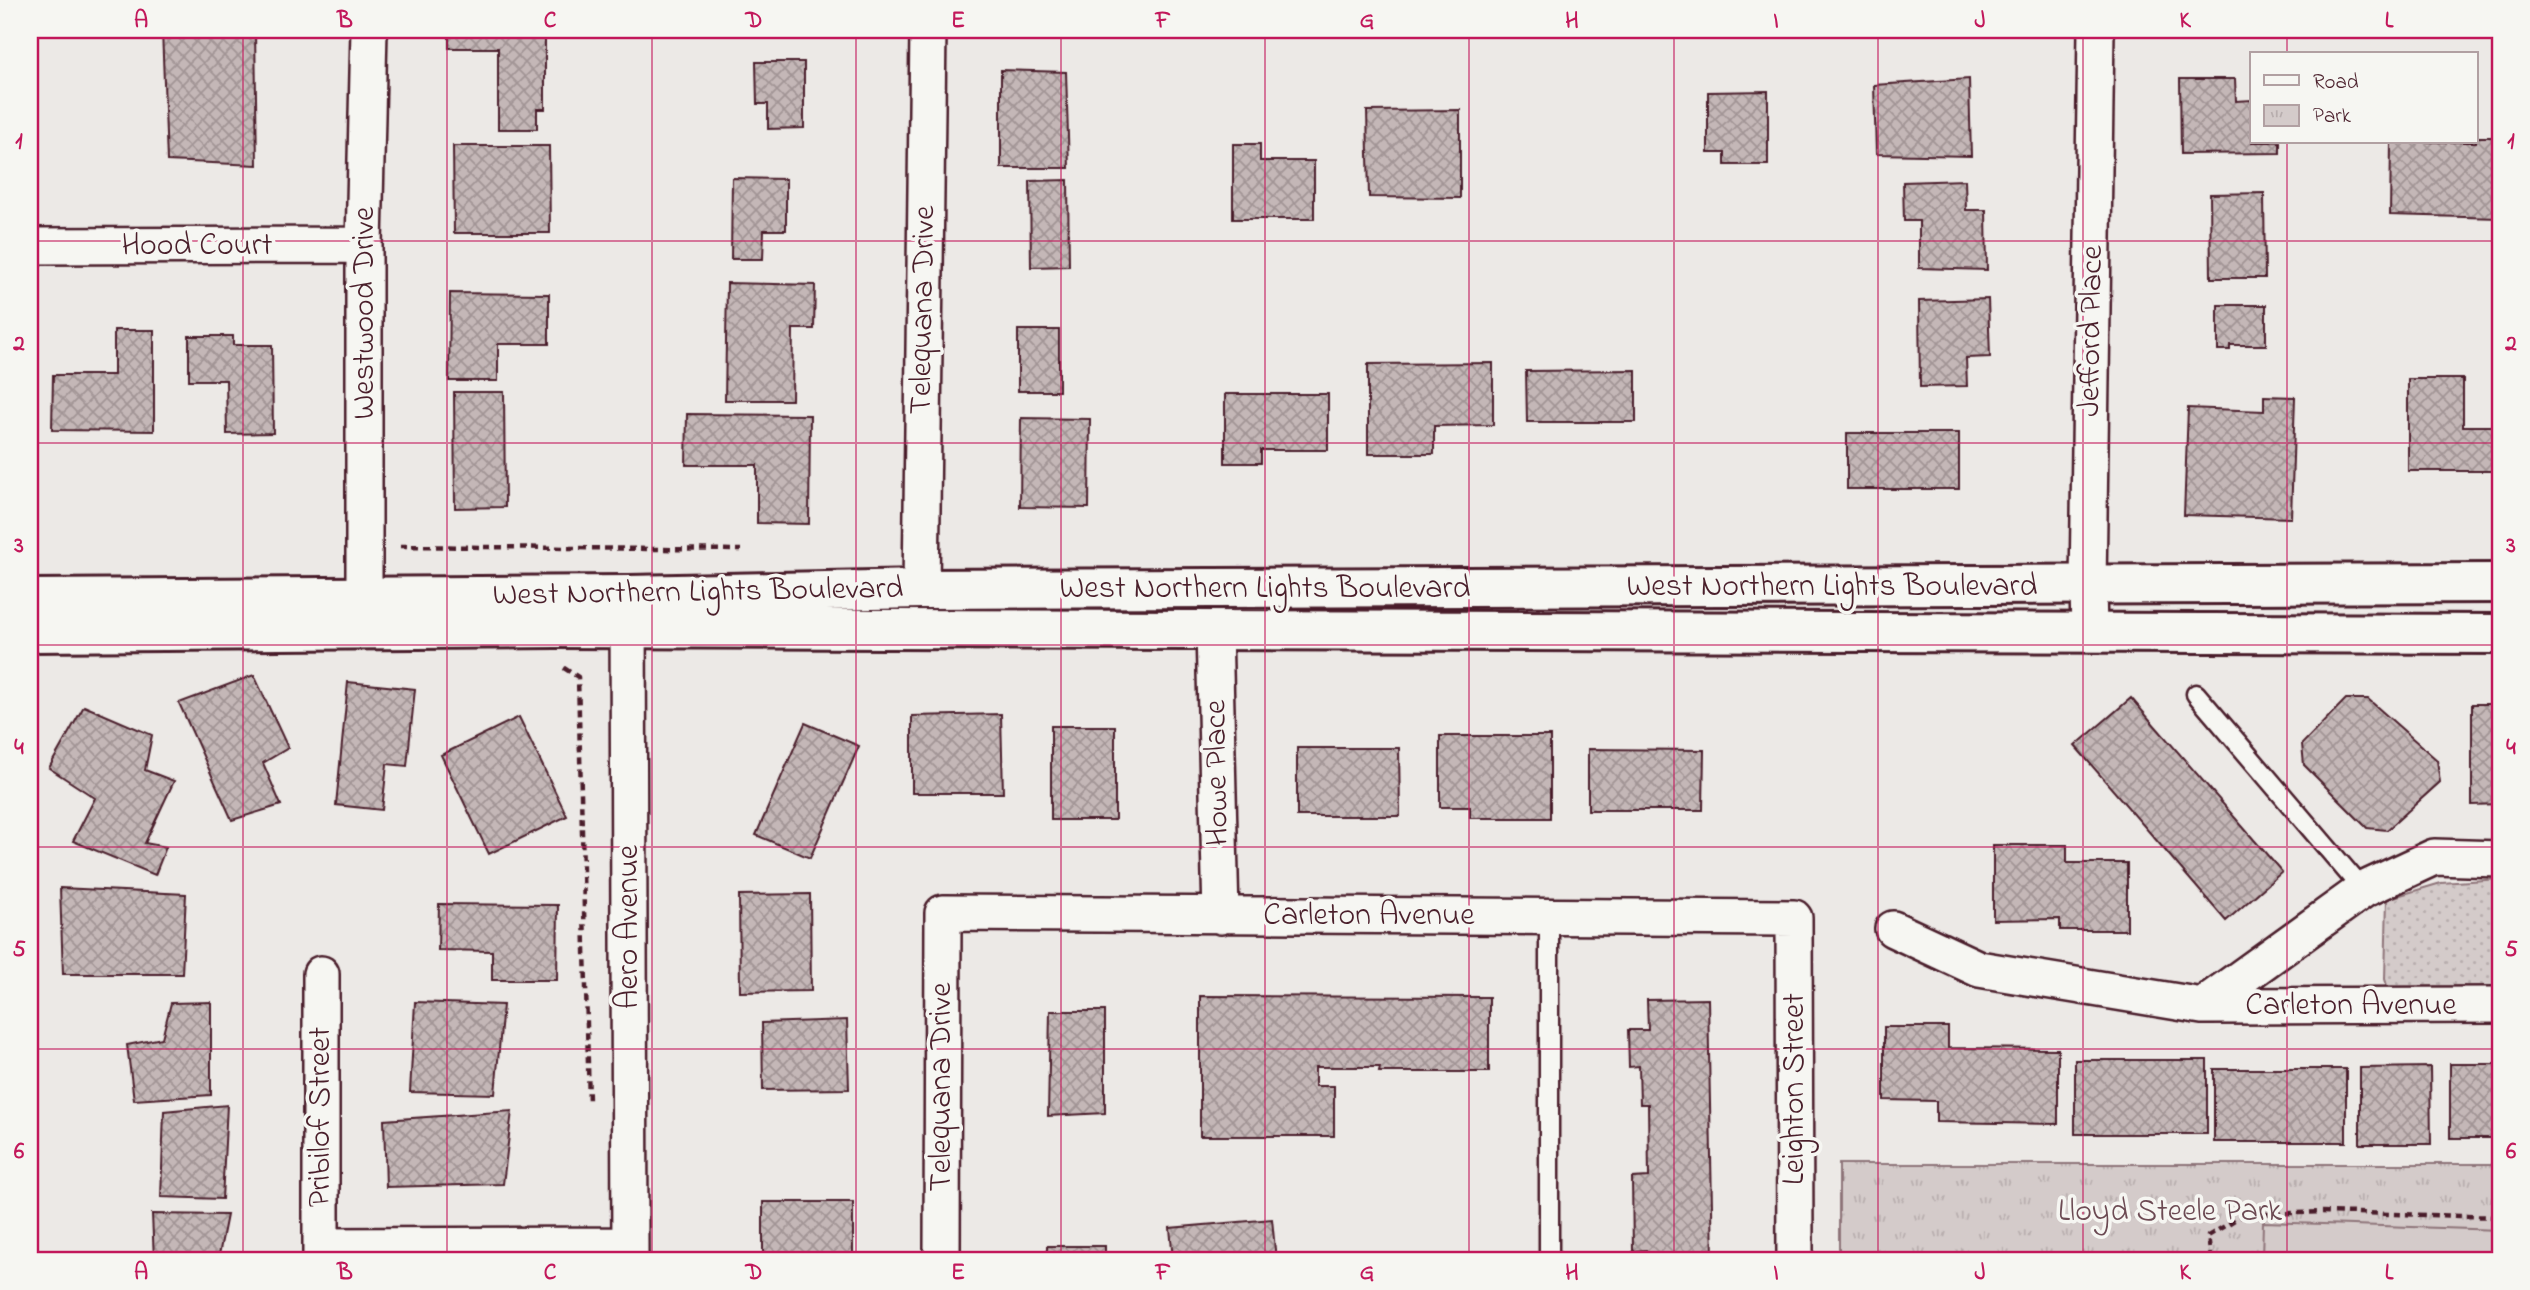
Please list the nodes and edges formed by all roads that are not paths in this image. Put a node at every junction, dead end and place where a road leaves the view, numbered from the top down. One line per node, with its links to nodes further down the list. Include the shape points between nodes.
1 (369, 30): 4 (street, Westwood Drive)
2 (928, 30): 9 (street, Telequana Drive)
3 (2096, 30): 7 (street, Jefford Place)
4 (364, 245): 5 (street, Hood Court); 10 (street, Westwood Drive)
5 (30, 246)
6 (2500, 583): 7 (street, West Northern Lights Boulevard)
7 (2088, 586): 8 (street, West Northern Lights Boulevard); 16 (street, Jefford Place)
8 (1626, 588): 9 (street, West Northern Lights Boulevard); 14 (street)
9 (921, 589): 12 (street, West Northern Lights Boulevard)
10 (364, 596): 11 (street, West Northern Lights Boulevard); 12 (street, West Northern Lights Boulevard)
11 (30, 599)
12 (628, 612): 13 (street, West Northern Lights Boulevard); 15 (street, West Northern Lights Boulevard); 30 (street, Aero Avenue)
13 (1214, 630): 14 (street, West Northern Lights Boulevard); 22 (street, Howe Place)
14 (1626, 631): 16 (street, West Northern Lights Boulevard)
15 (30, 632)
16 (2089, 633): 17 (street, West Northern Lights Boulevard)
17 (2500, 634)
18 (2196, 694): 20 (lane)
19 (2500, 859): 20 (street, Carleton Avenue, via 2434,857)
20 (2363, 890): 28 (street, Carleton Avenue)
21 (943, 913): 22 (street, Carleton Avenue); 31 (street, Telequana Drive)
22 (1221, 916): 23 (street, Carleton Avenue)
23 (1549, 916): 24 (street, Carleton Avenue); 32 (lane)
24 (1794, 918): 33 (street, Leighton Street)
25 (1893, 929): 28 (street, Carleton Avenue, via 1979,969)
26 (321, 974): 29 (street, Pribilof Street)
27 (2500, 1005): 28 (street, Carleton Avenue)
28 (2202, 1006)
29 (321, 1253): 30 (street)
30 (630, 1253)
31 (942, 1260)
32 (1549, 1260)
33 (1795, 1260)

